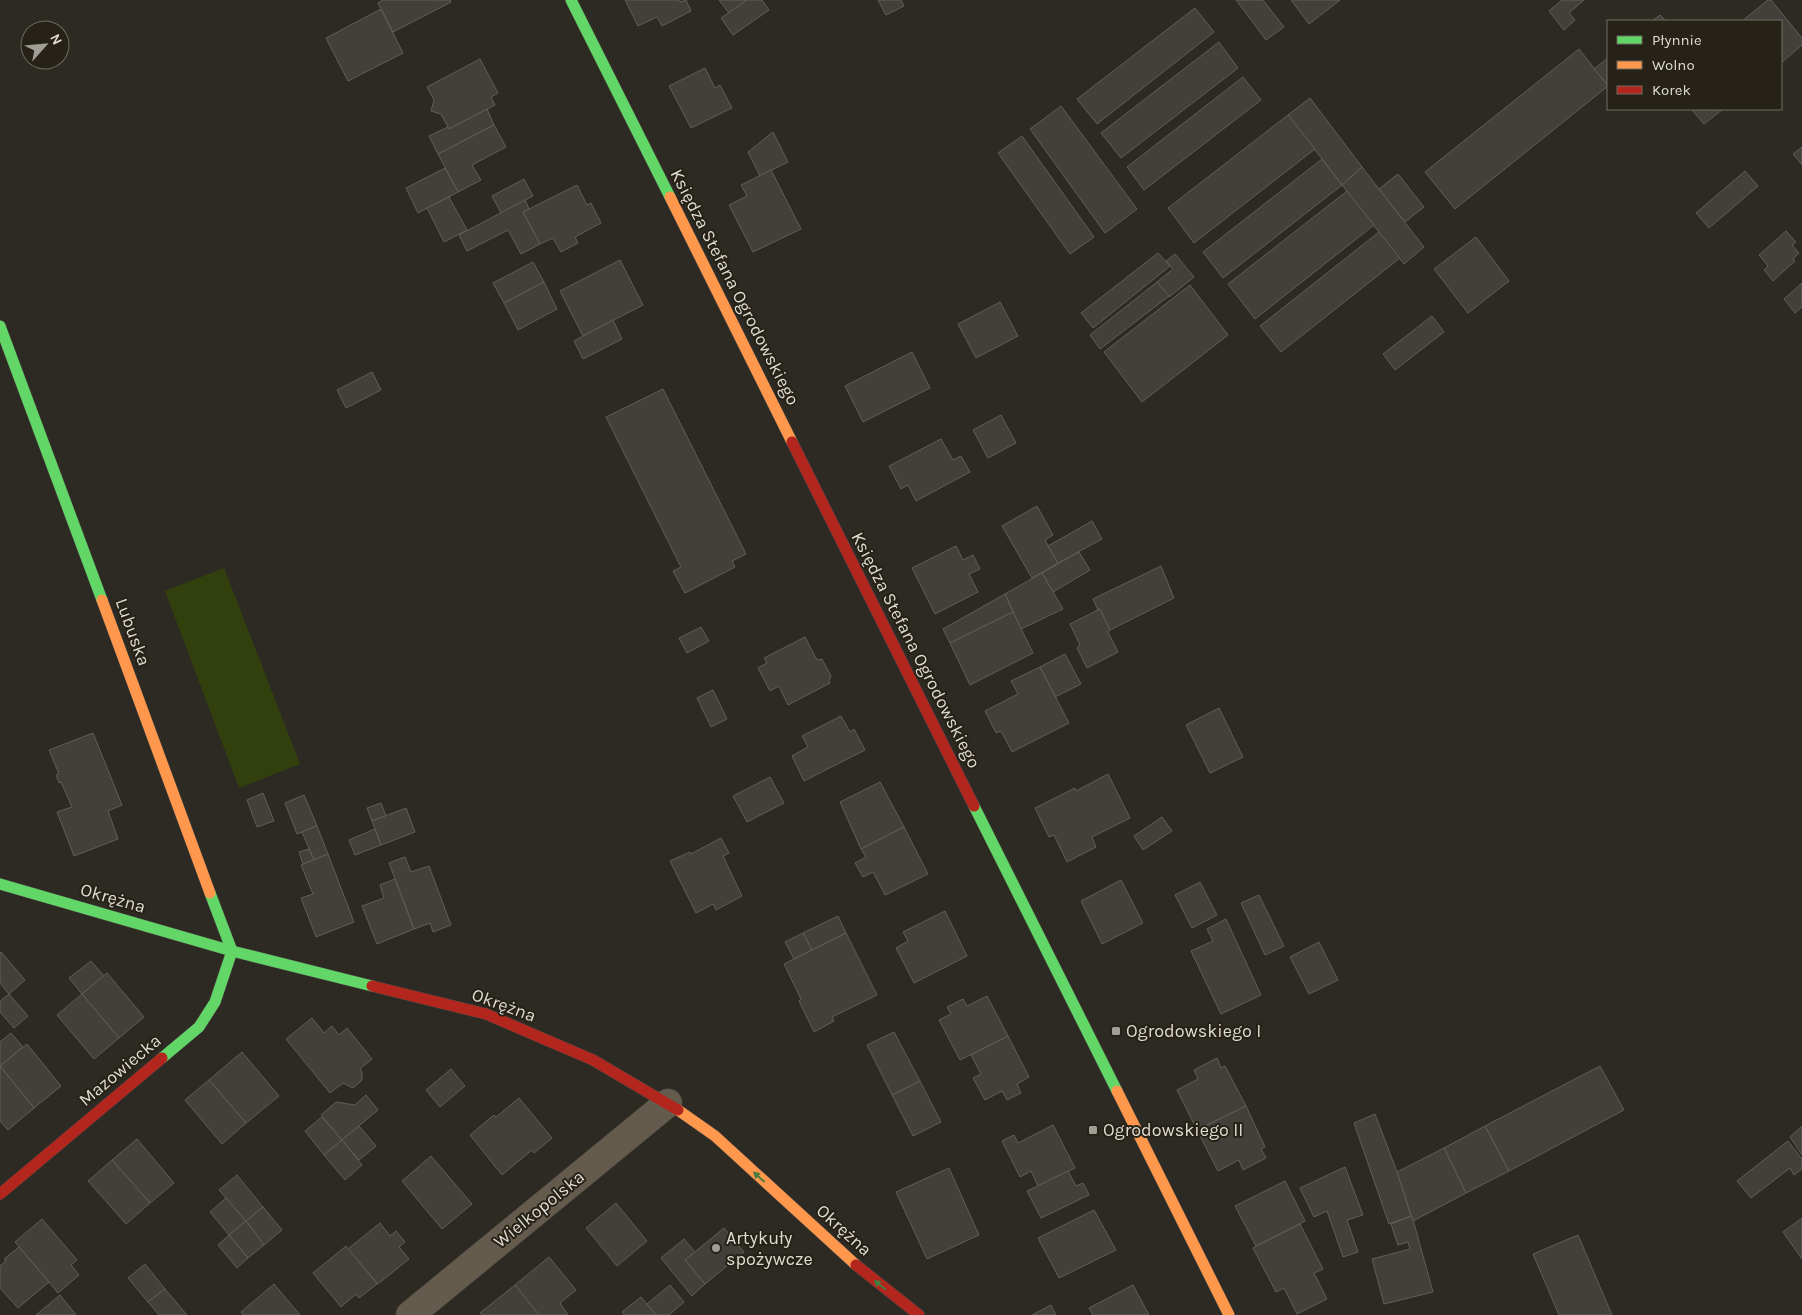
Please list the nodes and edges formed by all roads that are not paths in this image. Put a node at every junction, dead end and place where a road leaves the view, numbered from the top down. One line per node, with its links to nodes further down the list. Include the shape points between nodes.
1 (571, 0): 9 (street, Księdza Stefana Ogrodowskiego)
2 (0, 326): 4 (street, Lubuska)
3 (0, 884): 4 (street, Okrężna)
4 (232, 951): 5 (street, Okrężna, via 486,1014 593,1060); 6 (street, Mazowiecka, via 215,1002 199,1027)
5 (668, 1103): 7 (street, Wielkopolska); 8 (street, Okrężna, one-way to 5, via 863,1271 715,1136)
6 (0, 1194)
7 (410, 1315)
8 (919, 1315)
9 (1229, 1315)

